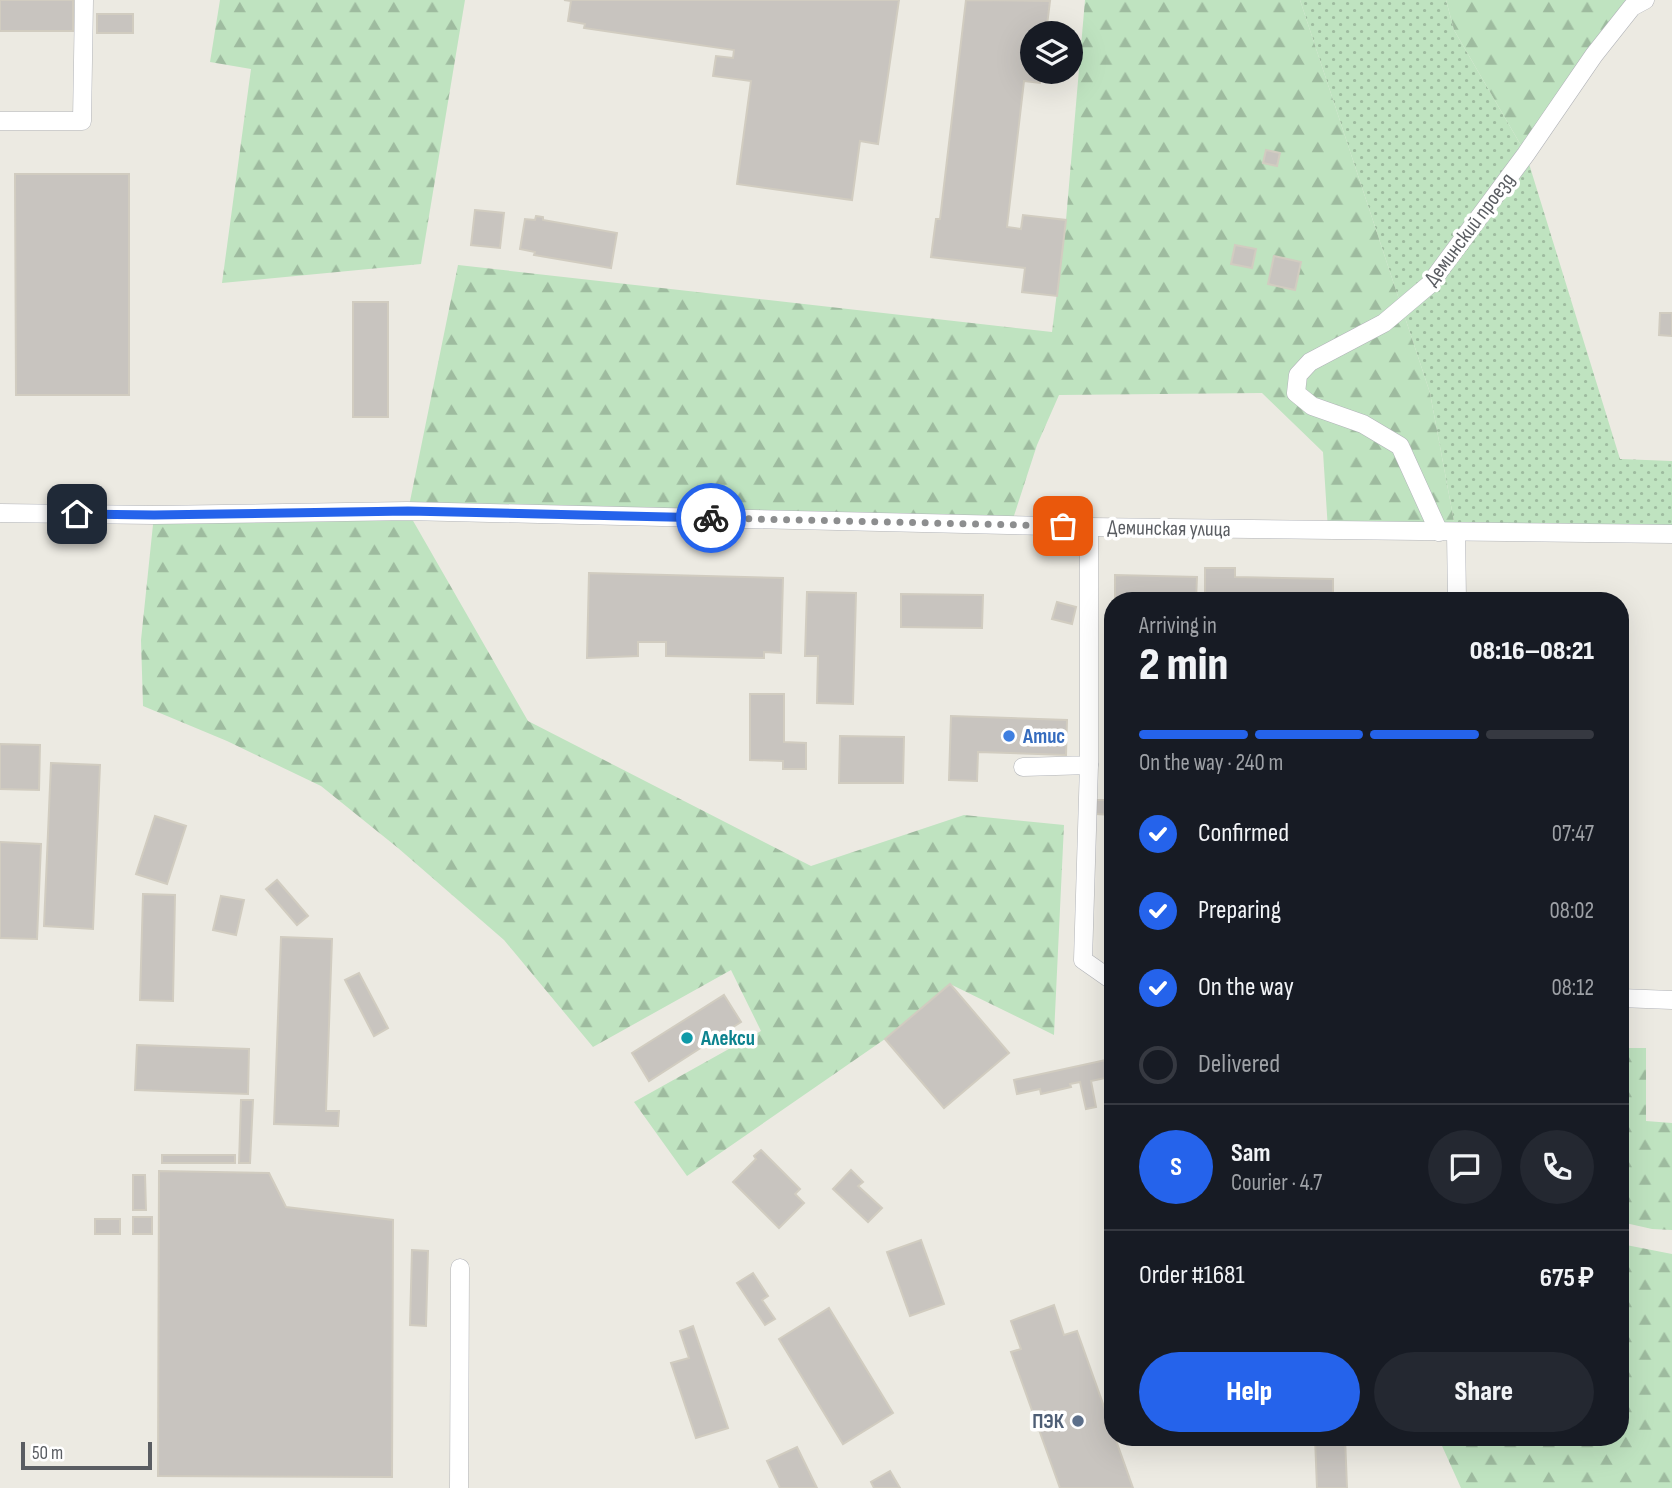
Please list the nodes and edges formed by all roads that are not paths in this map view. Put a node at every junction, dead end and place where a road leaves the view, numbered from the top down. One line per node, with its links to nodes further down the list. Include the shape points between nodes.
1 (84, 0): 3 (street, via 82,121)
2 (1645, 0): 6 (street, Деминский проезд, via 1632,7 1594,55 1429,285 1384,323 1310,362 1297,374 1296,393 1312,406 1363,424 1400,446)
3 (0, 121)
4 (0, 513): 5 (street, Деминская улица, via 408,511)
5 (1089, 527): 6 (street, Деминская улица); 9 (street)
6 (1447, 531): 7 (street, Деминская улица); 8 (street)
7 (1672, 534)
8 (1456, 592)
9 (1089, 765): 10 (street); 11 (street, via 1083,960)
10 (1023, 767)
11 (1104, 975)
12 (1629, 998): 13 (street)
13 (1672, 1000)
14 (460, 1268): 15 (street)
15 (459, 1488)

